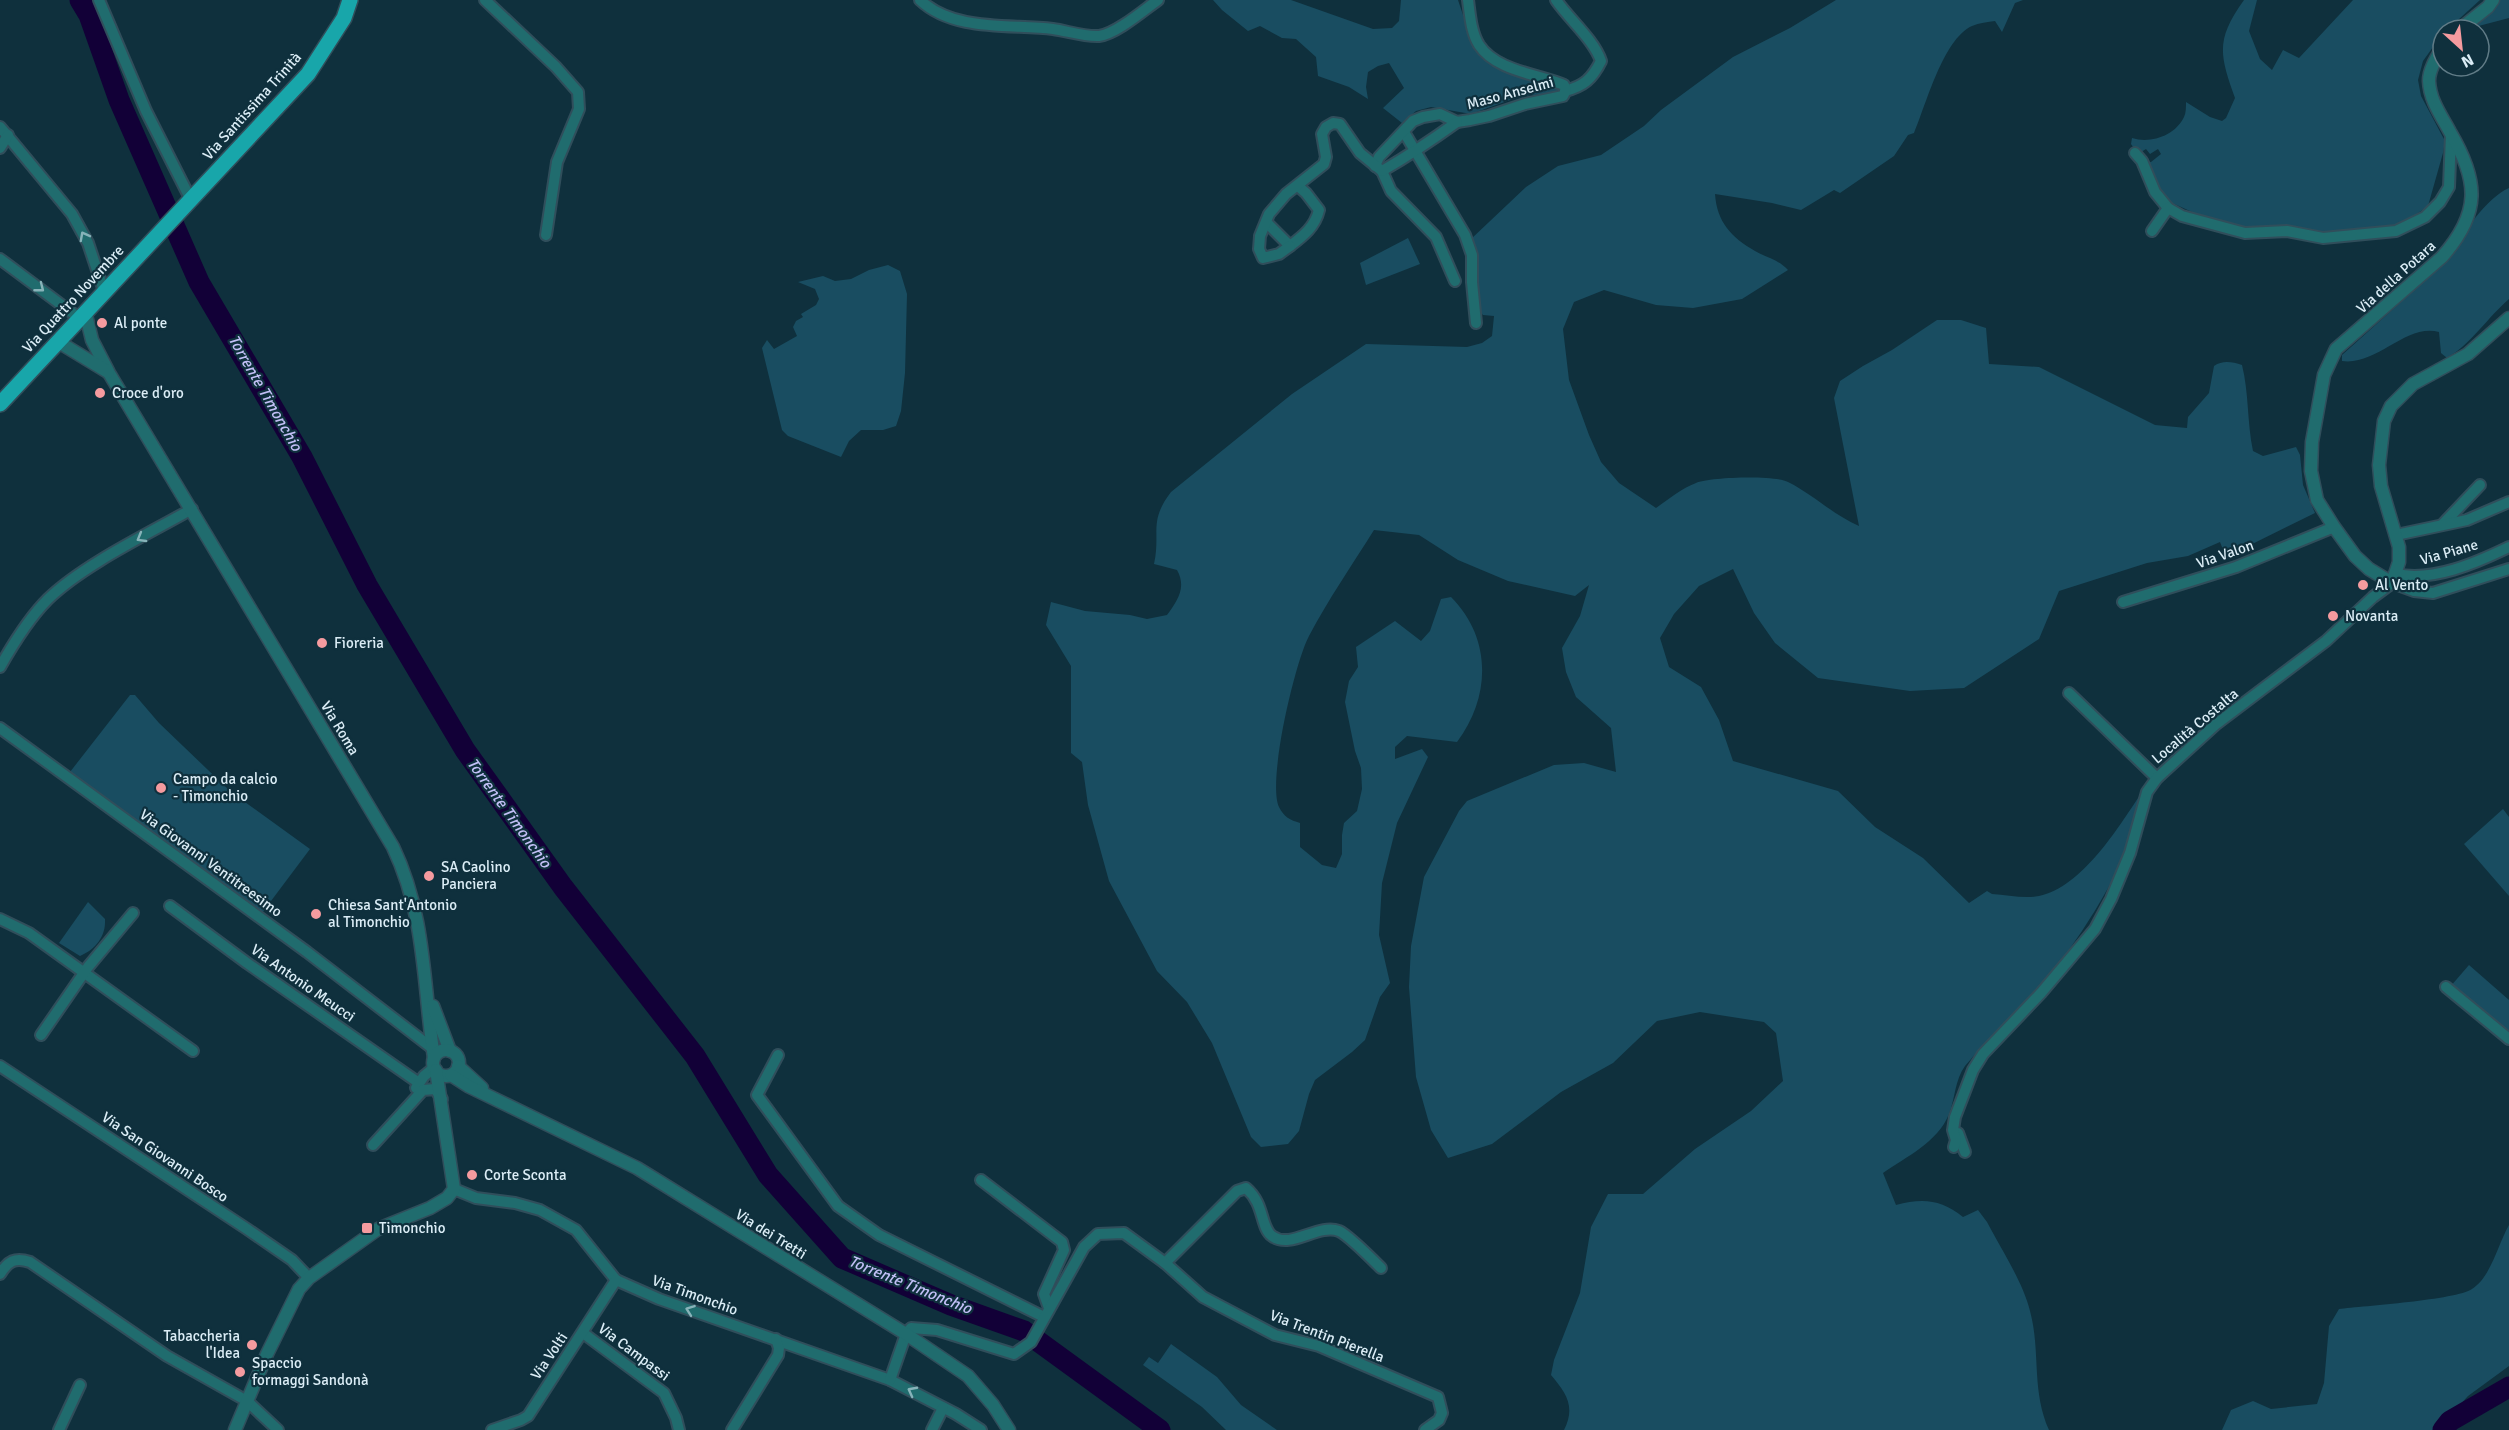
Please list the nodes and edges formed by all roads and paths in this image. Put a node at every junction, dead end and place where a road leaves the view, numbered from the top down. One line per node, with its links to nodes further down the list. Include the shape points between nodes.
1 (99, 0): 22 (street)
2 (350, 0): 22 (main road, Via Santissima Trinità, via 344,18 308,74)
3 (485, 0): 26 (street, via 578,92 579,109 557,162)
4 (920, 0): 5 (street, via 947,17 969,22 1099,36)
5 (1158, 0)
6 (1468, 0): 11 (street, Maso Anselmi, via 1480,47 1504,64 1564,85)
7 (1556, 0): 11 (street, via 1598,51 1601,61 1584,86)
8 (2493, 0): 9 (street)
9 (2474, 18)
10 (2431, 73): 15 (street, Via della Potara, via 2429,80 2437,111)
11 (1565, 91): 12 (street, Maso Anselmi, via 1556,99)
12 (1457, 122): 14 (street, Maso Anselmi, via 1440,114 1423,117 1413,121); 18 (street, Maso Anselmi)
13 (0, 127): 16 (street)
14 (1404, 132): 18 (street); 20 (street, Maso Anselmi, via 1379,157)
15 (2451, 134): 23 (street, via 2449,188 2425,217 2396,231 2323,238 2287,231 2245,233 2182,216); 43 (street, Via della Potara, via 2468,165 2472,182 2472,204 2458,240 2336,349 2324,375 2311,471 2317,500)
16 (8, 135): 17 (street); 31 (street, one-way to 16, via 88,243 72,214)
17 (0, 147)
18 (1416, 152): 20 (street, Maso Anselmi); 34 (street, via 1456,216 1472,255)
19 (2135, 153): 23 (street, via 2155,192)
20 (1378, 169): 21 (street, via 1360,153 1340,124 1333,123 1322,134 1324,164); 30 (street, via 1391,191 1436,237)
21 (1298, 186): 24 (street, via 1275,205); 28 (street, via 1319,213 1305,235)
22 (190, 201): 27 (main road, Via Santissima Trinità)
23 (2169, 208): 25 (street)
24 (1267, 223): 28 (street); 28 (street, via 1260,236 1263,258)
25 (2152, 231)
26 (546, 235)
27 (148, 246): 31 (main road, Via Quattro Novembre)
28 (1290, 246)
29 (0, 259): 32 (street, one-way to 32)
30 (1455, 281)
31 (104, 291): 32 (main road, Via Quattro Novembre)
32 (82, 315): 35 (main road, Via Quattro Novembre); 36 (street, Via Roma)
33 (2509, 318): 44 (street, via 2468,354 2414,384 2391,406 2381,435 2379,465 2381,486)
34 (1476, 323)
35 (62, 336): 36 (street); 37 (street, Via Roma); 38 (main road, Via Quattro Novembre)
36 (92, 340): 37 (street, Via Roma)
37 (109, 373): 41 (street, Via Roma)
38 (1, 402)
39 (2480, 485): 42 (street)
40 (2509, 502): 42 (street, via 2467,520)
41 (192, 509): 49 (street, one-way to 49, via 54,593); 57 (street, Via Roma, via 393,847 413,898)
42 (2443, 524): 44 (street)
43 (2334, 527): 47 (street, via 2369,569); 48 (street, Via Valon, via 2236,567)
44 (2396, 535): 47 (street, via 2399,562)
45 (2509, 547): 47 (street, Via Piane, via 2437,574)
46 (2509, 569): 47 (street, via 2433,593 2414,591)
47 (2394, 579): 52 (street, Località Costalta, via 2326,641 2215,725)
48 (2123, 602)
49 (0, 667)
50 (2069, 693): 52 (street)
51 (0, 728): 59 (street, Via Giovanni Ventitreesimo)
52 (2157, 778): 71 (street, Località Costalta, via 2147,792 2130,853 2095,928 1983,1054 1973,1070)
53 (170, 906): 68 (street, Via Antonio Meucci)
54 (133, 913): 56 (street)
55 (0, 920): 56 (street, via 29,933)
56 (86, 972): 61 (street); 63 (street)
57 (425, 976): 60 (street, Via Roma); 65 (street, Via Roma, via 436,1017)
58 (2446, 987): 62 (street)
59 (403, 1024): 60 (street, Via Giovanni Ventitreesimo); 65 (street, Via Giovanni Ventitreesimo)
60 (429, 1027): 65 (street, Via Roma, via 433,1029)
61 (41, 1035)
62 (2509, 1039)
63 (193, 1051)
64 (778, 1055): 82 (street, via 757,1095 838,1206 879,1235)
65 (438, 1058): 67 (street); 67 (street, Via Roma, via 458,1059); 68 (street); 69 (street, Via Roma)
66 (0, 1065): 80 (street, Via San Giovanni Bosco, via 292,1260)
67 (452, 1072): 69 (street, Via Roma); 84 (street, Via dei Tretti, via 491,1097 637,1168)
68 (419, 1083): 70 (street, via 407,1101)
69 (442, 1099): 70 (street, via 430,1088); 76 (street, Via Roma)
70 (408, 1106): 72 (street)
71 (1954, 1124): 73 (street, Località Costalta); 74 (street)
72 (373, 1145)
73 (1954, 1147)
74 (1965, 1152)
75 (981, 1180): 82 (street, Via Trentin Pierella, via 1062,1242 1064,1250 1044,1294)
76 (454, 1189): 80 (street, via 430,1208 378,1229); 81 (street, Via Timonchio, via 476,1198 540,1210 576,1230)
77 (1165, 1263): 78 (street, via 1237,1191 1246,1188 1260,1205 1266,1229 1272,1236 1283,1240 1339,1231); 82 (street, Via Trentin Pierella, via 1124,1233 1098,1234 1084,1247); 99 (street, Via Trentin Pierella, via 1203,1297 1275,1335 1319,1346 1438,1397 1442,1413)
78 (1382, 1268)
79 (0, 1274): 88 (street, via 11,1261 30,1262 167,1356)
80 (309, 1278): 88 (street, via 291,1303)
81 (616, 1280): 83 (street, Via Volti); 85 (street, Via Timonchio, one-way to 81)
82 (1045, 1317): 84 (street, Via Trentin Pierella, via 1031,1342 1014,1354 937,1330 911,1328)
83 (583, 1333): 93 (street, Via Volti, via 525,1419); 94 (street, Via Campassi, via 664,1393)
84 (906, 1334): 86 (street); 98 (street, Via dei Tretti, via 968,1376)
85 (776, 1339): 86 (street, Via Timonchio); 95 (street, via 778,1355)
86 (890, 1380): 89 (street, Via Timonchio, one-way to 86)
87 (80, 1385): 90 (street)
88 (247, 1401): 91 (street); 92 (street)
89 (943, 1408): 96 (street); 97 (street, Via Timonchio)
90 (59, 1430)
91 (235, 1430)
92 (278, 1430)
93 (492, 1430)
94 (679, 1430)
95 (732, 1430)
96 (932, 1430)
97 (981, 1430)
98 (1009, 1430)
99 (1425, 1430)

